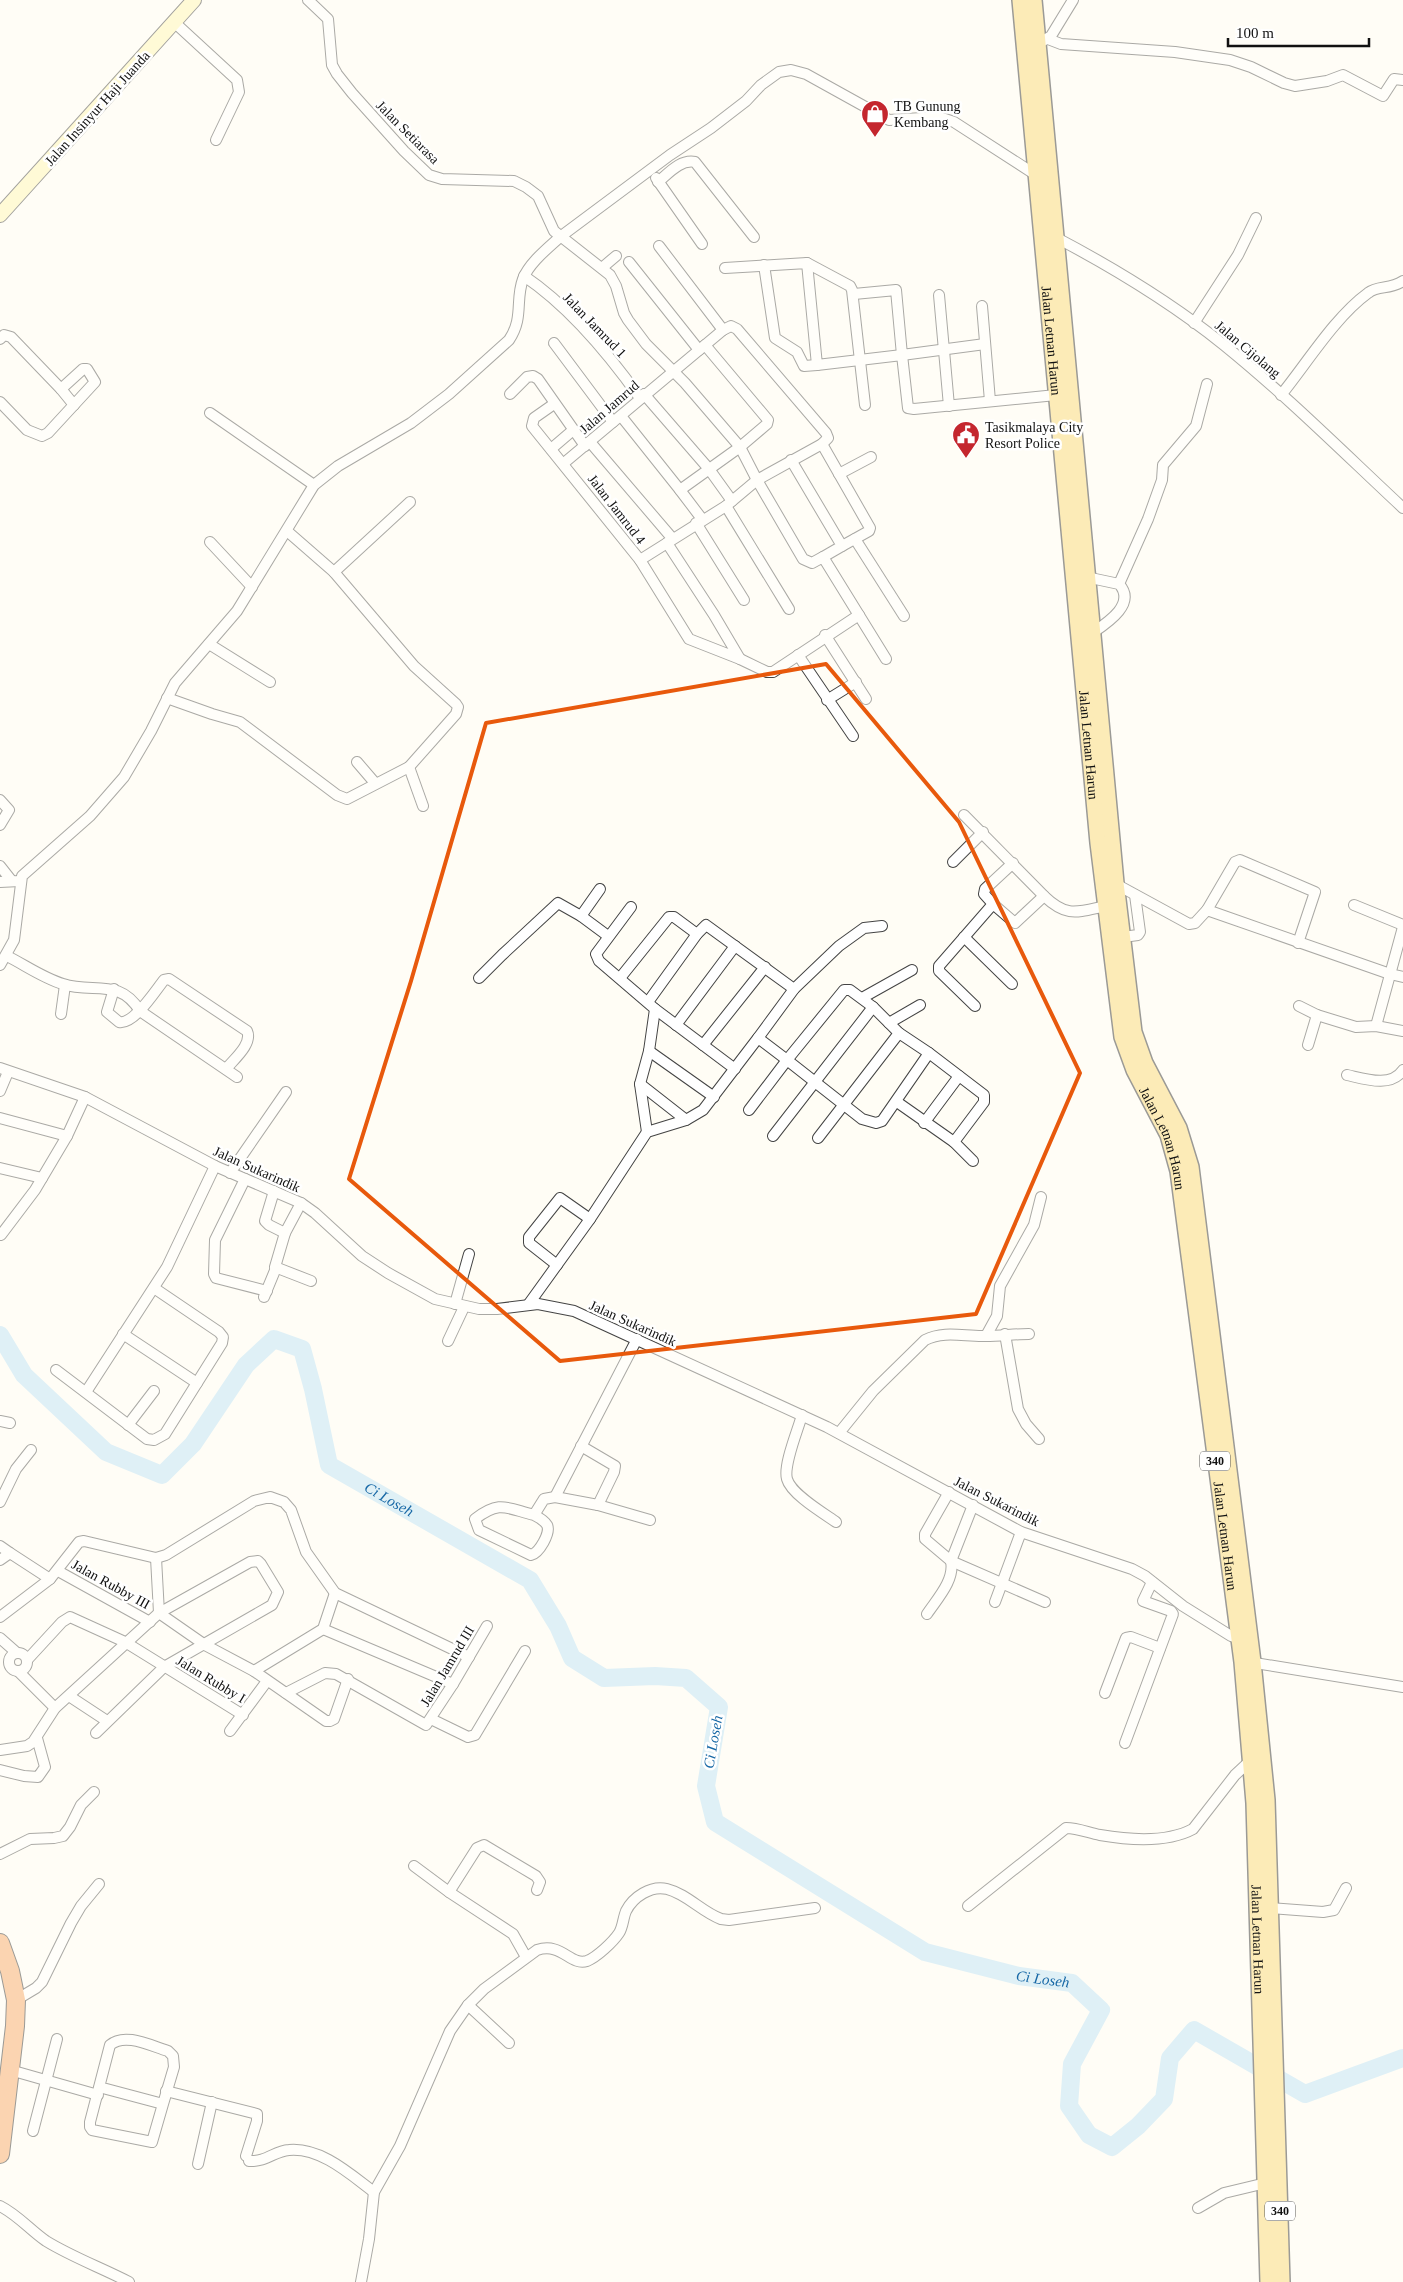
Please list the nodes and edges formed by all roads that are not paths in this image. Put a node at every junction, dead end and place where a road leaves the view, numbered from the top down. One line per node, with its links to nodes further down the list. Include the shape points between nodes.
1 (194, 0): 6 (main road, Jalan Insinyur Haji Juanda)
2 (308, 0): 16 (street, Jalan Setiarasa, via 328,19 332,65 337,74 404,151 430,175 438,178 514,182 526,187 538,196 551,228)
3 (1020, 0): 9 (main road, Jalan Letnan Harun / 340)
4 (1034, 0): 7 (main road, Jalan Letnan Harun)
5 (1073, 0): 7 (street)
6 (174, 22): 10 (street, via 237,80 239,92); 14 (main road, Jalan Insinyur Haji Juanda)
7 (1043, 40): 8 (street, via 1230,60 1295,86 1342,75 1383,96 1394,79); 9 (main road, Jalan Letnan Harun / 340)
8 (1403, 80)
9 (1039, 125): 12 (main road, Jalan Letnan Harun / 340); 18 (main road, Jalan Letnan Harun / 340)
10 (216, 140)
11 (651, 170): 12 (street, via 711,128 773,76 791,70 806,74 889,120 938,117 954,122); 13 (street); 16 (street)
12 (1036, 175): 38 (main road, Jalan Letnan Harun / 340)
13 (658, 182): 17 (street, via 684,162 695,162); 19 (street)
14 (0, 215)
15 (1256, 218): 32 (street, via 1238,255)
16 (560, 237): 25 (street); 27 (street)
17 (754, 237)
18 (1055, 237): 32 (street, Jalan Cijolang); 38 (main road, Jalan Letnan Harun / 340)
19 (702, 244)
20 (659, 246): 33 (street)
21 (616, 256): 25 (street)
22 (629, 262): 37 (street)
23 (807, 263): 24 (street); 29 (street, via 850,286); 42 (street)
24 (764, 265): 26 (street); 42 (street, via 775,338 797,352 804,366)
25 (603, 267): 43 (street, via 615,282 626,317 646,344)
26 (725, 268)
27 (524, 276): 49 (street, Jalan Jamrud 1, via 578,322); 69 (street, via 519,317 509,340 411,423 338,466)
28 (1403, 281): 48 (street, via 1390,288 1376,288 1368,292 1350,309)
29 (854, 294): 40 (street, via 896,290); 41 (street)
30 (939, 295): 39 (street)
31 (982, 306): 36 (street)
32 (1194, 323): 48 (street, Jalan Cijolang)
33 (723, 330): 37 (street, Jalan Jamrud); 60 (street, via 731,326 737,329 826,434 828,438)
34 (0, 338): 45 (street, via 4,335 11,337)
35 (554, 344): 57 (street)
36 (985, 344): 39 (street); 50 (street)
37 (702, 347): 43 (street, Jalan Jamrud); 61 (street, via 767,417 766,424)
38 (1059, 348): 47 (main road, Jalan Letnan Harun / 340); 83 (main road, Jalan Letnan Harun / 340)
39 (944, 350): 40 (street); 55 (street)
40 (902, 354): 41 (street); 55 (street, via 906,406 914,409)
41 (860, 360): 42 (street); 54 (street)
42 (817, 365)
43 (674, 372): 49 (street, Jalan Jamrud); 61 (street)
44 (1207, 384): 84 (street, via 1196,426 1163,465 1162,480 1151,510)
45 (61, 389): 53 (street); 53 (street, via 83,369 95,378 94,385)
46 (510, 394): 52 (street, via 527,377 533,376)
47 (1056, 395): 50 (street); 91 (main road, Jalan Letnan Harun / 340)
48 (1281, 395): 73 (street, Jalan Cijolang)
49 (642, 396): 57 (street, Jalan Jamrud); 66 (street, Jalan Jamrud 1)
50 (990, 401): 55 (street)
51 (0, 402): 53 (street, via 27,430 42,436)
52 (554, 404): 58 (street); 62 (street, Jalan Jamrud 4, via 532,422)
53 (74, 405)
54 (865, 405)
55 (949, 406)
56 (210, 412): 69 (street)
57 (617, 419): 59 (street, Jalan Jamrud); 70 (street)
58 (572, 431): 59 (street); 62 (street)
59 (587, 444): 65 (street, Jalan Jamrud); 77 (street)
60 (822, 444): 64 (street); 67 (street)
61 (740, 447): 66 (street); 68 (street)
62 (551, 449): 65 (street, Jalan Jamrud 4)
63 (871, 457): 67 (street)
64 (791, 460): 68 (street); 79 (street)
65 (564, 464): 81 (street, Jalan Jamrud 4)
66 (709, 469): 70 (street); 72 (street, Jalan Jamrud 1)
67 (839, 474): 76 (street, via 870,528)
68 (757, 480): 72 (street); 80 (street, via 803,559 812,563)
69 (314, 485): 75 (street)
70 (680, 490): 74 (street)
71 (410, 502): 82 (street)
72 (729, 504): 74 (street); 87 (street, Jalan Jamrud 1)
73 (1403, 508)
74 (699, 521): 77 (street); 86 (street)
75 (287, 531): 82 (street); 85 (street)
76 (855, 539): 79 (street); 89 (street)
77 (669, 541): 81 (street); 94 (street)
78 (210, 542): 85 (street)
79 (842, 546): 80 (street)
80 (823, 557): 88 (street)
81 (640, 560): 94 (street, Jalan Jamrud 4, via 692,641)
82 (334, 572): 103 (street, via 414,666 458,707 456,714)
83 (1086, 577): 84 (street); 91 (main road, Jalan Letnan Harun / 340)
84 (1119, 584): 91 (street, via 1125,594 1124,604)
85 (252, 587): 92 (street)
86 (744, 600)
87 (790, 609)
88 (858, 615): 90 (street); 95 (street)
89 (904, 616)
90 (826, 635): 93 (street); 97 (street)
91 (1088, 642): 115 (main road, Jalan Letnan Harun / 340)
92 (209, 644): 96 (street); 98 (street, via 178,679)
93 (798, 655): 94 (street, via 770,672); 100 (street)
94 (740, 659)
95 (886, 659)
96 (270, 682)
97 (856, 682): 99 (street); 100 (street)
98 (167, 698): 104 (street, via 240,722 342,798 352,798); 113 (street, via 124,777 90,816)
99 (866, 699)
100 (827, 700): 101 (street)
101 (853, 736)
102 (357, 762): 104 (street)
103 (409, 767): 104 (street); 106 (street)
104 (375, 783)
105 (0, 800): 108 (street, via 9,810)
106 (423, 806)
107 (964, 815): 109 (street)
108 (0, 825)
109 (982, 832): 110 (street); 111 (street)
110 (953, 862)
111 (1013, 863): 117 (street); 119 (street, via 985,889 984,894)
112 (0, 866): 113 (street)
113 (16, 881): 114 (street); 133 (street, via 15,933)
114 (0, 882)
115 (1110, 882): 118 (street); 121 (main road, Jalan Letnan Harun / 340); 130 (main road, Jalan Letnan Harun / 340)
116 (600, 889): 124 (street)
117 (1044, 896): 119 (street, via 1017,923); 121 (street, via 1067,912)
118 (1135, 896): 123 (street, via 1189,924 1196,923); 130 (street, via 1140,932)
119 (993, 904): 129 (street)
120 (1354, 905): 126 (street)
121 (1106, 906): 218 (main road, Jalan Letnan Harun / 340, via 1122,1038 1134,1070 1168,1135 1178,1171)
122 (631, 908): 128 (street)
123 (1207, 910): 131 (street); 131 (street, via 1235,862 1240,860 1315,892)
124 (581, 916): 128 (street); 139 (street, via 558,904)
125 (882, 926): 144 (street, via 864,928 852,936)
126 (1403, 926): 137 (street)
127 (697, 934): 132 (street, via 706,925); 140 (street, via 674,917 669,917); 147 (street)
128 (608, 936): 140 (street, via 596,951 596,958)
129 (964, 937): 141 (street); 148 (street, via 938,969)
130 (1123, 937): 218 (main road, Jalan Letnan Harun / 340, via 1134,1032 1145,1063 1179,1128 1191,1166)
131 (1298, 943): 137 (street)
132 (736, 946): 135 (street); 155 (street)
133 (7, 956): 134 (street); 142 (street)
134 (0, 965)
135 (765, 967): 144 (street); 160 (street)
136 (912, 970): 145 (street)
137 (1390, 974): 138 (street); 156 (street)
138 (1403, 977)
139 (479, 978)
140 (620, 978): 147 (street)
141 (1012, 984)
142 (65, 985): 143 (street); 152 (street)
143 (114, 989): 151 (street, via 129,996); 151 (street, via 107,1009 110,1015 123,1023)
144 (794, 989): 159 (street)
145 (862, 998): 150 (street); 164 (street, via 844,990)
146 (920, 1005): 154 (street)
147 (651, 1006): 155 (street); 162 (street)
148 (975, 1006)
149 (1299, 1006): 153 (street)
150 (873, 1008): 154 (street); 172 (street)
151 (140, 1010): 165 (street); 165 (street, via 168,979 247,1031 248,1042)
152 (61, 1014)
153 (1317, 1015): 156 (street, via 1356,1027); 161 (street)
154 (889, 1023): 158 (street)
155 (676, 1025): 160 (street)
156 (1376, 1026): 157 (street)
157 (1403, 1031)
158 (899, 1033): 163 (street); 179 (street)
159 (758, 1038): 164 (street); 166 (street)
160 (703, 1046): 166 (street)
161 (1308, 1046)
162 (649, 1051): 173 (street); 177 (street)
163 (929, 1054): 170 (street); 178 (street)
164 (787, 1060): 172 (street); 180 (street)
165 (226, 1069): 171 (street)
166 (735, 1069): 177 (street)
167 (4, 1070): 174 (street); 176 (street, Jalan Sukarindik)
168 (1403, 1070): 169 (street, via 1394,1079 1376,1081)
169 (1347, 1075)
170 (959, 1076): 183 (street); 188 (street, via 984,1095 985,1100)
171 (237, 1077)
172 (815, 1080): 179 (street); 186 (street)
173 (640, 1084): 182 (street); 184 (street)
174 (0, 1091)
175 (286, 1092): 192 (street)
176 (85, 1097): 185 (street); 190 (street, Jalan Sukarindik)
177 (714, 1097): 182 (street, via 704,1110)
178 (897, 1102): 179 (street, via 887,1116 876,1123 862,1119); 183 (street)
179 (843, 1103): 187 (street)
180 (748, 1110)
181 (0, 1118): 185 (street)
182 (686, 1120): 184 (street)
183 (924, 1123): 188 (street)
184 (647, 1132): 198 (street)
185 (67, 1136): 193 (street)
186 (773, 1136)
187 (818, 1138)
188 (954, 1142): 189 (street)
189 (973, 1161)
190 (215, 1166): 192 (street, Jalan Sukarindik); 205 (street)
191 (0, 1168): 193 (street)
192 (230, 1173): 194 (street, Jalan Sukarindik)
193 (42, 1178): 200 (street)
194 (245, 1179): 195 (street, Jalan Sukarindik); 203 (street, via 215,1240 214,1274 216,1278 266,1294)
195 (274, 1191): 197 (street, Jalan Sukarindik); 199 (street, via 265,1221)
196 (1041, 1197): 211 (street, via 1034,1225 1000,1286 997,1316)
197 (301, 1203): 199 (street); 207 (street, Jalan Sukarindik, via 362,1256 388,1273 426,1295)
198 (590, 1219): 202 (street); 202 (street, via 560,1198 529,1237 529,1243)
199 (285, 1233): 203 (street)
200 (1, 1235)
201 (469, 1254): 207 (street)
202 (556, 1265): 206 (street)
203 (276, 1268): 204 (street)
204 (311, 1281)
205 (154, 1288): 208 (street); 215 (street, via 223,1337)
206 (528, 1305): 207 (street, Jalan Sukarindik, via 489,1310); 212 (street, Jalan Sukarindik, via 561,1307)
207 (459, 1306): 213 (street)
208 (123, 1334): 215 (street); 217 (street)
209 (1005, 1334): 210 (street); 211 (street); 222 (street, via 1018,1409)
210 (1029, 1334)
211 (986, 1336): 221 (street, via 935,1335 925,1340 873,1391)
212 (637, 1339): 219 (street, Jalan Sukarindik); 223 (street)
213 (448, 1341)
214 (56, 1370): 217 (street)
215 (197, 1383): 220 (street, via 165,1434 159,1438 147,1439)
216 (154, 1390): 220 (street)
217 (86, 1392): 220 (street)
218 (1212, 1392): 252 (main road, Jalan Letnan Harun / 340)
219 (802, 1415): 221 (street, Jalan Sukarindik); 232 (street, via 787,1466 787,1479 797,1493)
220 (128, 1425)
221 (839, 1433): 225 (street, Jalan Sukarindik)
222 (1039, 1439)
223 (582, 1446): 226 (street); 228 (street, via 615,1466)
224 (31, 1450): 227 (street, via 16,1469)
225 (949, 1492): 229 (street, Jalan Sukarindik); 238 (street, via 924,1537)
226 (555, 1497): 228 (street); 230 (street, via 544,1499)
227 (0, 1502)
228 (598, 1505): 231 (street)
229 (972, 1505): 233 (street, Jalan Sukarindik); 238 (street)
230 (534, 1514): 230 (street, via 548,1531 538,1552 531,1555 479,1530 475,1522 489,1508)
231 (650, 1520)
232 (836, 1522)
233 (1021, 1532): 241 (street, Jalan Sukarindik, via 1132,1569); 242 (street)
234 (0, 1546): 235 (street)
235 (10, 1553): 237 (street); 240 (street)
236 (156, 1558): 239 (street, via 84,1541 76,1545); 243 (street, via 254,1501 270,1497 284,1502 291,1510 306,1552); 246 (street)
237 (0, 1560)
238 (951, 1561): 242 (street); 247 (street, via 953,1570 949,1580)
239 (58, 1571): 240 (street); 249 (street, Jalan Rubby III)
240 (50, 1579): 248 (street)
241 (1152, 1582): 252 (street, Jalan Sukarindik, via 1183,1606); 256 (street, via 1143,1601 1173,1614)
242 (1002, 1585): 244 (street); 245 (street)
243 (335, 1593): 251 (street); 260 (street)
244 (995, 1602)
245 (1044, 1602)
246 (159, 1614): 249 (street); 255 (street); 255 (street, via 245,1564 262,1564 278,1592 275,1601)
247 (927, 1614)
248 (0, 1616)
249 (150, 1622): 254 (street)
250 (487, 1626): 260 (street, Jalan Jamrud III)
251 (323, 1629): 266 (street); 269 (street)
252 (1244, 1640): 262 (main road, Jalan Letnan Harun / 340)
253 (4, 1641): 258 (street); 259 (street)
254 (126, 1642): 261 (street, Jalan Rubby I, via 70,1617); 263 (street, Jalan Rubby I); 273 (street)
255 (205, 1645): 263 (street); 266 (street)
256 (1160, 1648): 272 (street, via 1126,1638); 281 (street)
257 (525, 1651): 276 (street, via 476,1735 468,1737)
258 (0, 1652)
259 (13, 1656): 261 (street, via 23,1654); 264 (street); 265 (street, via 11,1667)
260 (470, 1657): 269 (street, Jalan Jamrud III)
261 (28, 1660): 265 (street, via 26,1666)
262 (1247, 1662): 270 (street); 283 (main road, Jalan Letnan Harun / 340); 294 (main road, Jalan Letnan Harun / 340, via 1267,1800)
263 (164, 1667): 275 (street, Jalan Rubby I); 277 (street)
264 (0, 1668)
265 (18, 1671): 274 (street)
266 (254, 1672): 268 (street)
267 (348, 1679): 271 (street, via 325,1673); 271 (street, via 334,1719 330,1721); 276 (street, via 422,1724 428,1724)
268 (267, 1681): 271 (street); 275 (street)
269 (453, 1684): 276 (street, Jalan Jamrud III)
270 (1403, 1687)
271 (286, 1693)
272 (1105, 1693)
273 (69, 1696): 274 (street); 277 (street)
274 (55, 1708): 280 (street)
275 (243, 1714): 278 (street)
276 (431, 1719)
277 (107, 1721): 279 (street)
278 (230, 1731)
279 (96, 1732)
280 (37, 1738): 282 (street, via 27,1746); 284 (street, via 45,1767 38,1776)
281 (1125, 1743)
282 (0, 1750)
283 (1250, 1761): 292 (street, via 1235,1775 1193,1830 1152,1838 1127,1838 1066,1828); 301 (main road, Jalan Letnan Harun / 340)
284 (0, 1770)
285 (94, 1792): 286 (street, via 81,1805 63,1836 30,1839)
286 (0, 1854)
287 (414, 1866): 291 (street)
288 (99, 1884): 297 (street, via 71,1923 42,1982)
289 (1346, 1888): 294 (street, via 1334,1910)
290 (537, 1890): 291 (street, via 540,1882 536,1876 484,1845 477,1848)
291 (449, 1892): 296 (street, via 513,1934)
292 (968, 1906)
293 (815, 1908): 296 (street, via 721,1919 668,1889 658,1888 632,1902 619,1932 587,1961 577,1961 552,1947 537,1950)
294 (1270, 1908): 301 (main road, Jalan Letnan Harun / 340)
295 (0, 1943): 297 (highway)
296 (526, 1957): 298 (street)
297 (16, 2000): 302 (highway)
298 (469, 2004): 300 (street); 312 (street, via 450,2031 400,2146)
299 (57, 2040): 303 (street)
300 (509, 2042)
301 (1267, 2053): 311 (main road, Jalan Letnan Harun / 340)
302 (10, 2070): 303 (street); 309 (highway)
303 (47, 2081): 304 (street); 308 (street)
304 (99, 2091): 305 (street, via 110,2045 125,2038 172,2053 174,2067); 307 (street); 307 (street, via 91,2129 149,2143 153,2140)
305 (166, 2091): 306 (street); 307 (street)
306 (212, 2102): 310 (street); 312 (street, via 257,2114 258,2122 248,2159 263,2160 288,2150 307,2152 332,2162)
307 (162, 2104)
308 (33, 2131)
309 (0, 2154)
310 (198, 2164)
311 (1272, 2182): 314 (street, via 1224,2193); 317 (main road, Jalan Letnan Harun / 340); 318 (main road, Jalan Letnan Harun / 340)
312 (374, 2192): 316 (street, via 370,2239)
313 (0, 2206): 315 (street, via 67,2253)
314 (1198, 2208)
315 (129, 2282)
316 (361, 2282)
317 (1268, 2282)
318 (1282, 2282)

